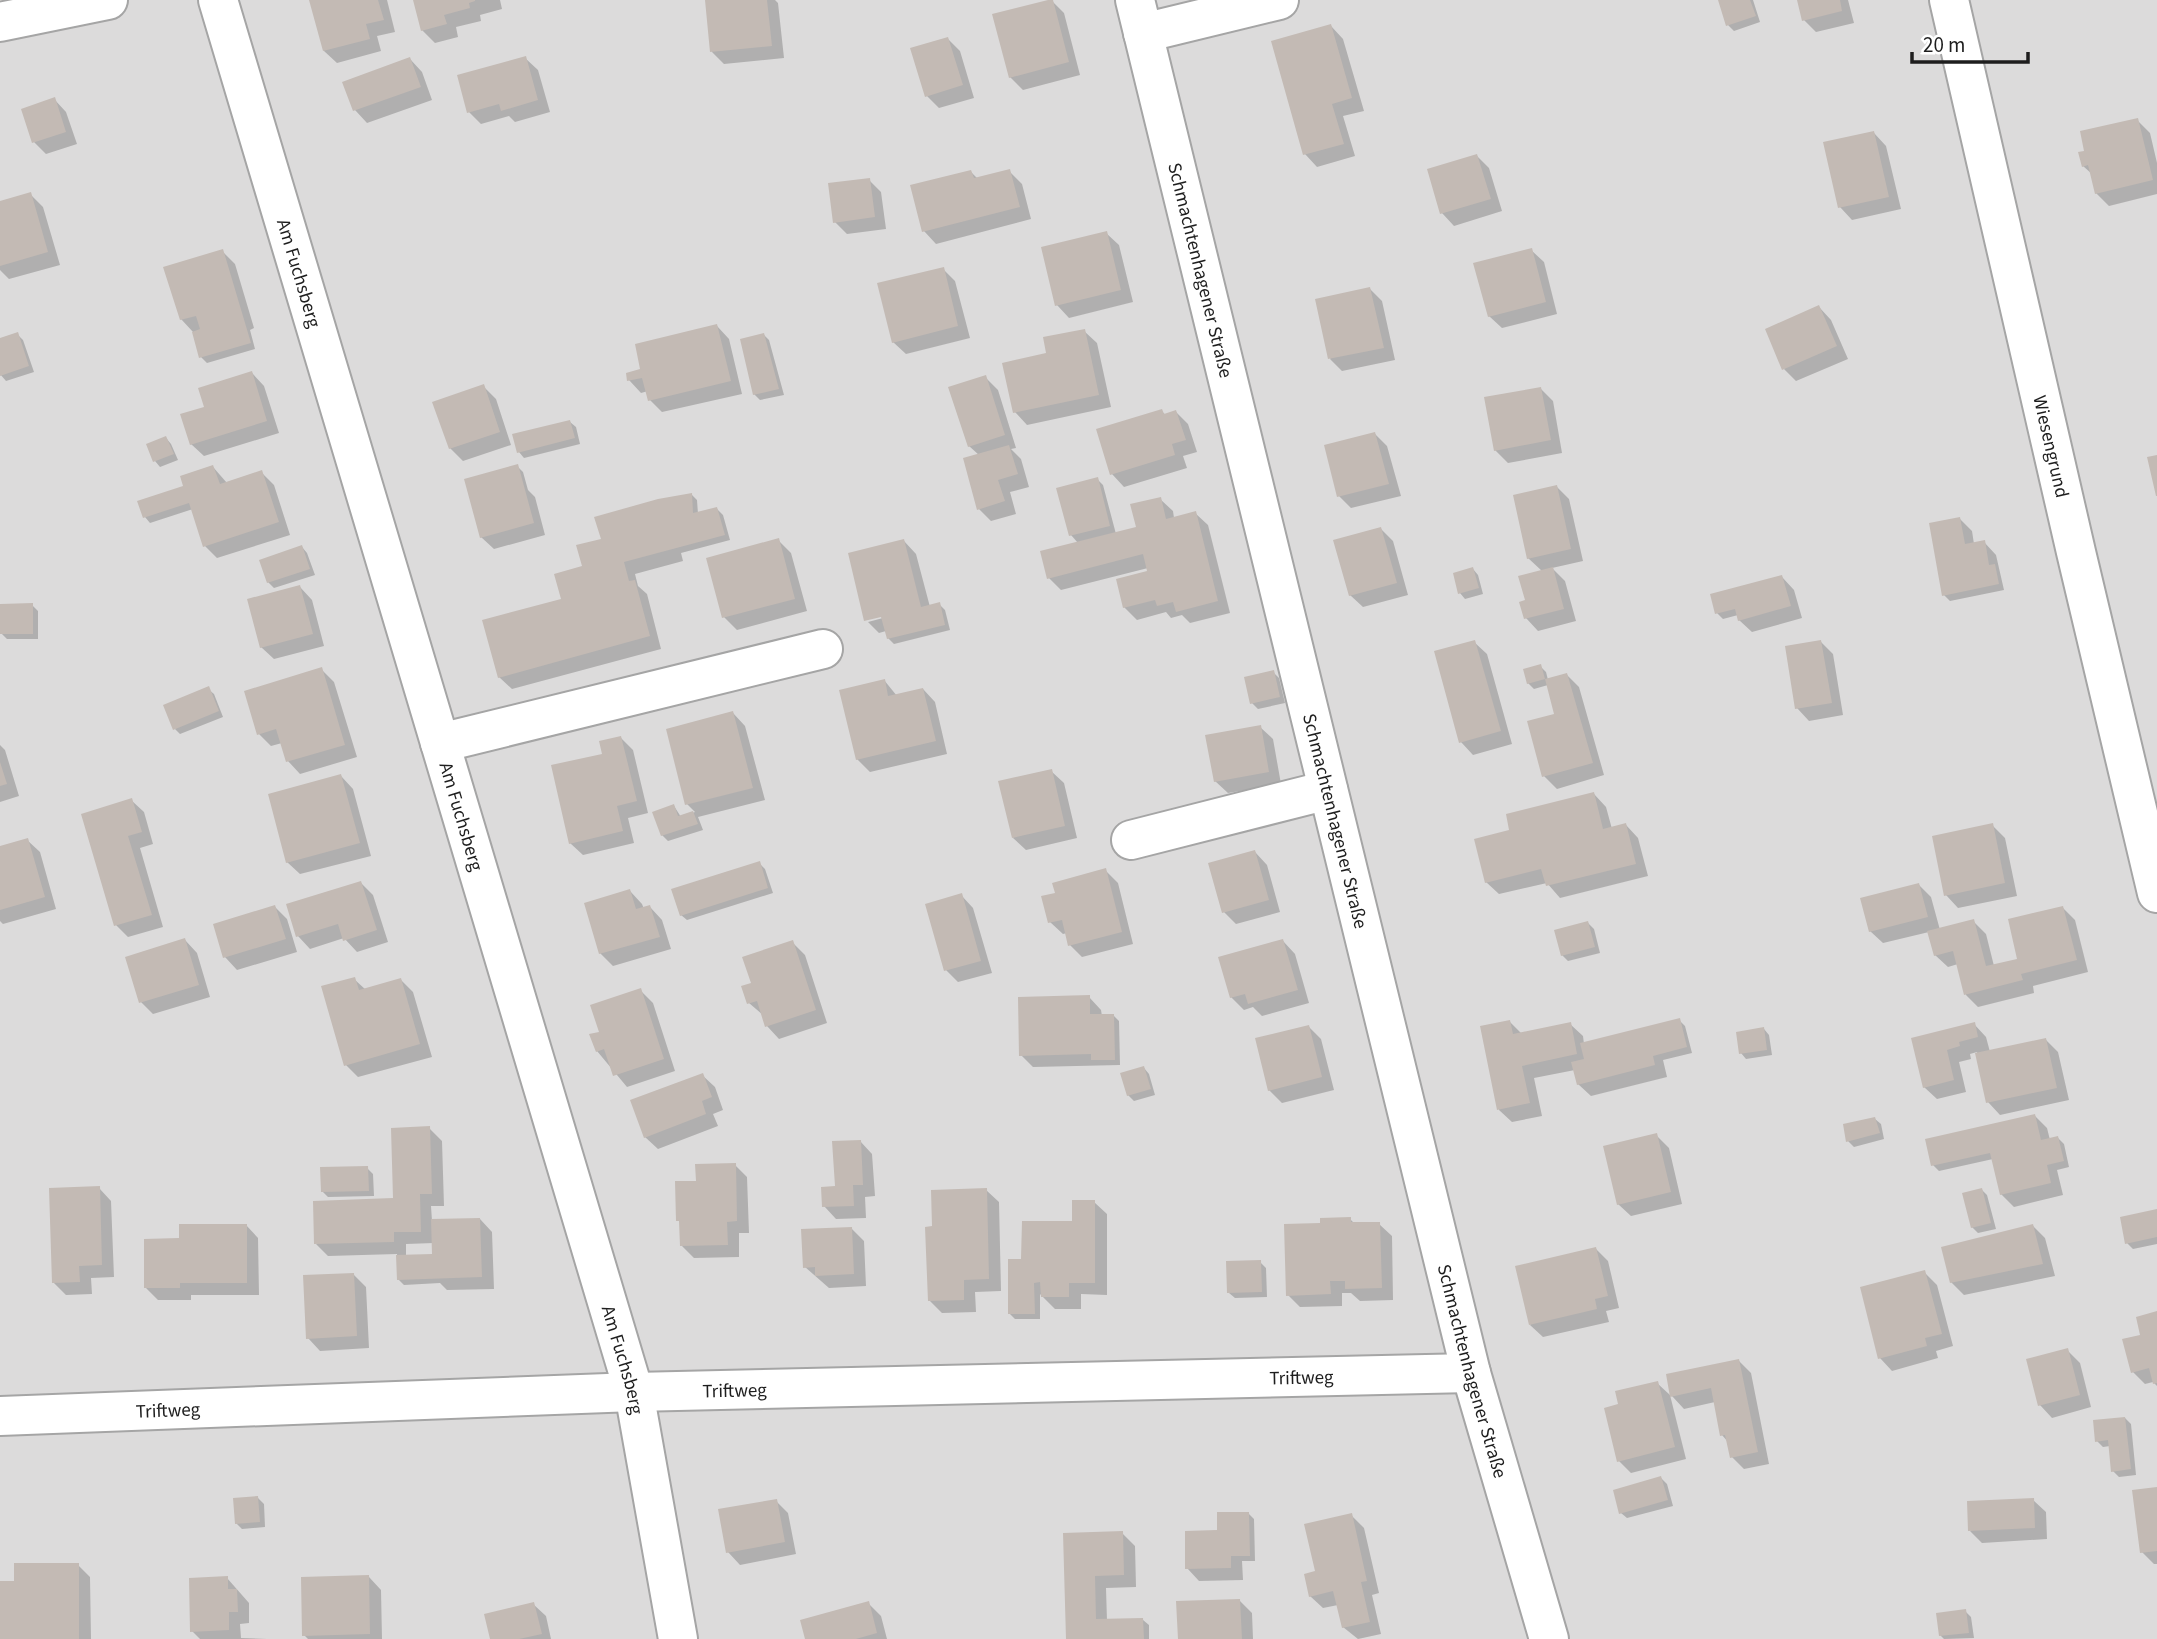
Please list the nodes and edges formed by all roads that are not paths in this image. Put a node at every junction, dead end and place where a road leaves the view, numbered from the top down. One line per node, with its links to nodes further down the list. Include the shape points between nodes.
1 (108, 0): 6 (street)
2 (218, 0): 8 (street, Am Fuchsberg)
3 (1279, 0): 5 (street)
4 (1949, 0): 11 (street, Wiesengrund)
5 (1139, 17): 9 (street, Schmachtenhagener Straße)
6 (0, 22)
7 (823, 649): 8 (street)
8 (440, 743): 13 (street, Am Fuchsberg)
9 (1328, 790): 10 (street); 12 (street, Schmachtenhagener Straße)
10 (1131, 840)
11 (2157, 893)
12 (1471, 1373): 13 (street, Triftweg); 16 (street, Schmachtenhagener Straße)
13 (634, 1392): 14 (street, Triftweg); 15 (street, Am Fuchsberg)
14 (0, 1416)
15 (678, 1639)
16 (1549, 1639)

